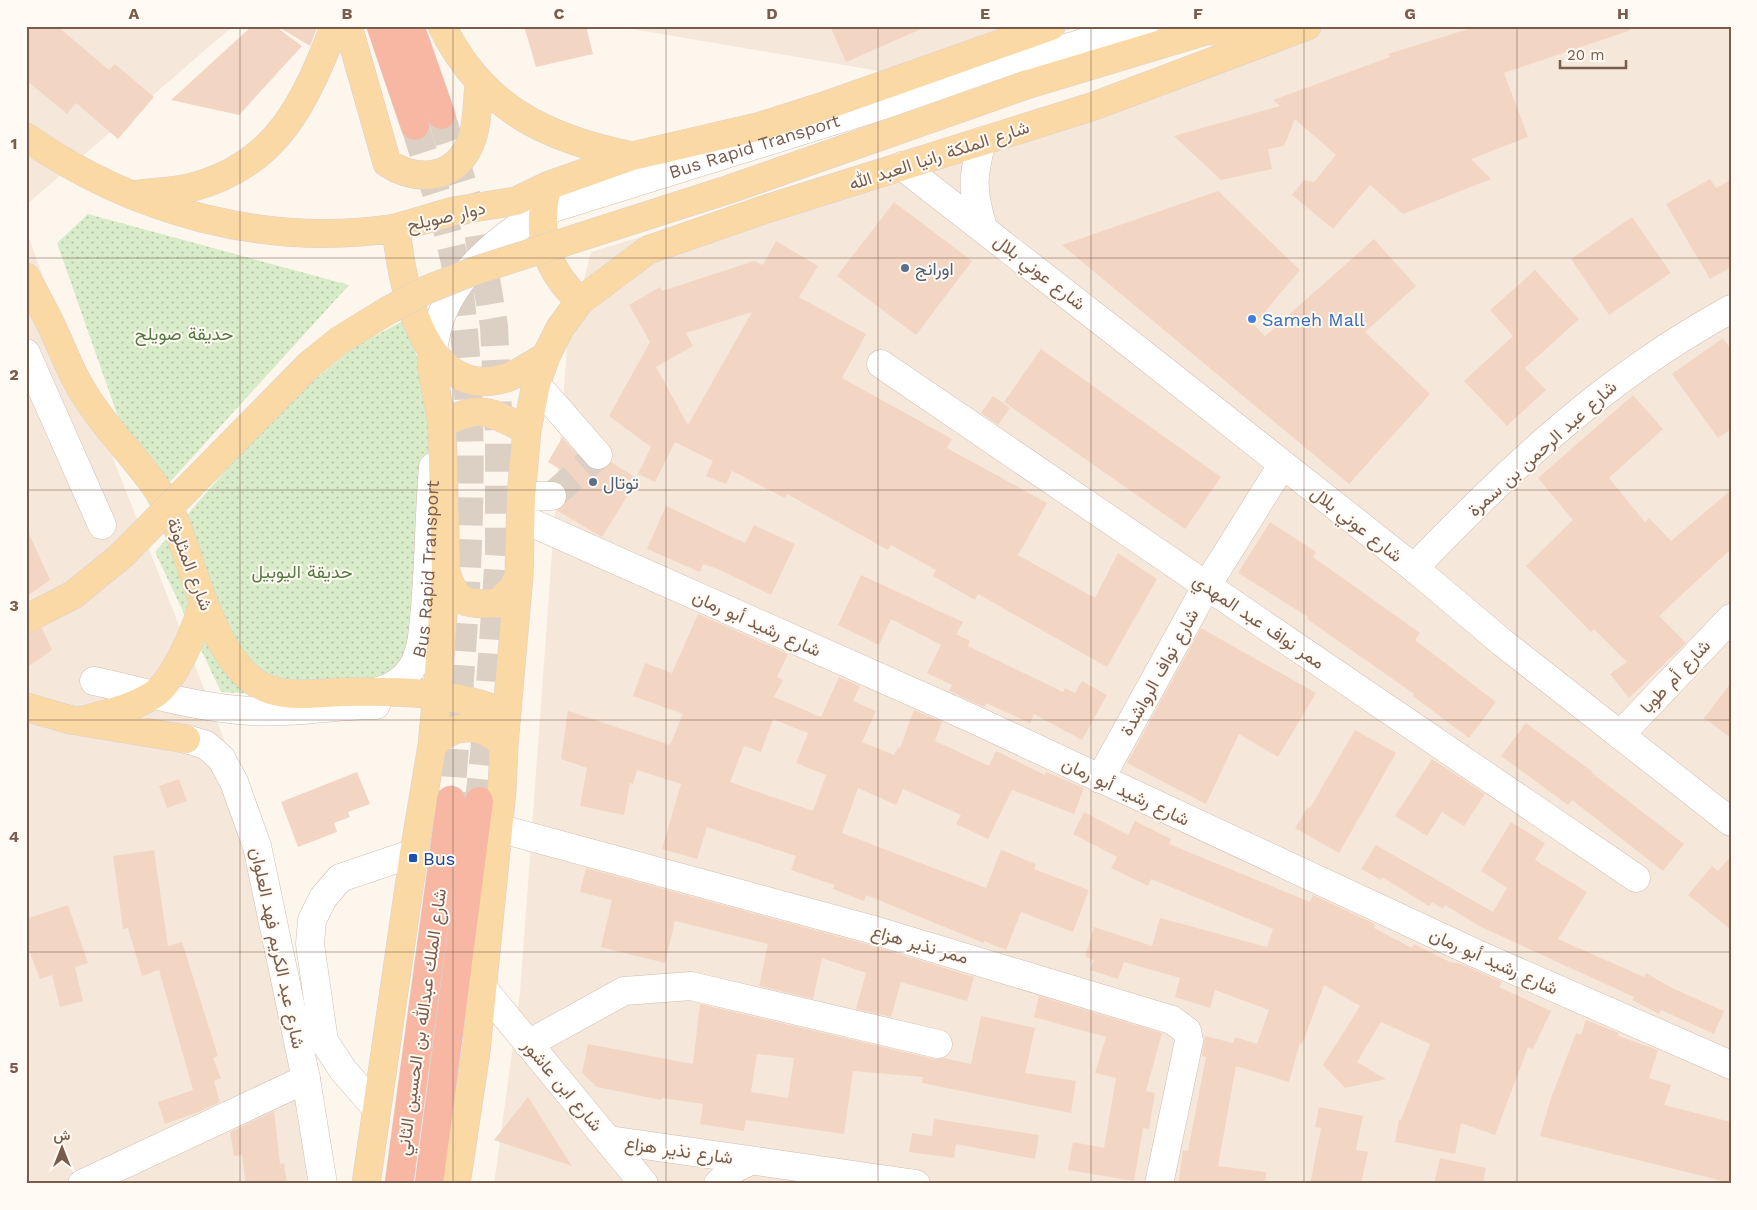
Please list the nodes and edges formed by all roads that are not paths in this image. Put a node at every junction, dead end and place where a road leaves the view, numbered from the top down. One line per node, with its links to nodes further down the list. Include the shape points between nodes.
1 (335, 26): 18 (main road, via 310,88 285,129 263,151 227,174 192,187)
2 (348, 26): 10 (main road, via 387,164 401,172 431,175 446,170 459,160 473,133)
3 (381, 26): 12 (highway)
4 (410, 26): 11 (highway)
5 (442, 26): 10 (main road)
6 (1051, 26): 15 (main road, via 761,126)
7 (1144, 26): 19 (street, Bus Rapid Transport)
8 (1308, 26): 9 (main road, شارع الملكة رانيا العبد الله)
9 (1277, 33): 14 (main road, شارع الملكة رانيا العبد الله, via 1094,106); 44 (main road, bridge, via 1205,31 1029,84 730,189 426,290 387,310 310,364 121,556 73,595)
10 (479, 83): 15 (main road, via 517,113 550,133 590,148)
11 (441, 115)
12 (415, 126)
13 (26, 137): 18 (main road, via 84,173)
14 (982, 141): 16 (main road, شارع الملكة رانيا العبد الله); 21 (street, شارع عوني بلال, via 974,170 973,191)
15 (632, 156): 17 (main road)
16 (902, 166): 21 (street, شارع عوني بلال); 23 (main road, شارع الملكة رانيا العبد الله, via 648,250)
17 (547, 186): 19 (main road); 20 (main road, دوار صويلح, via 516,201 454,211)
18 (131, 196): 20 (main road, via 251,229 329,234)
19 (541, 212): 23 (main road, via 544,246 550,262 568,290); 27 (street, Bus Rapid Transport, via 495,244 467,272 447,301)
20 (396, 228): 27 (main road, دوار صويلح, via 405,286)
21 (983, 228): 34 (street, شارع عوني بلال)
22 (26, 277): 25 (main road, شارع المثلوثة)
23 (580, 301): 28 (main road, شارع الملكة رانيا العبد الله, via 560,328)
24 (1731, 309): 38 (street, شارع عبد الرحمن بن سمرة, via 1666,348 1601,394 1507,474)
25 (52, 328): 26 (street); 42 (main road, شارع المثلوثة, via 85,396 162,494)
26 (26, 351): 37 (street)
27 (432, 353): 28 (main road, دوار صويلح, via 447,368 465,377 485,381 506,378); 31 (main road)
28 (546, 356): 30 (main road, شارع الملكة رانيا العبد الله)
29 (881, 364): 41 (street, ممر نواف عبد المهدي)
30 (536, 384): 32 (main road, شارع الملكة رانيا العبد الله); 33 (street)
31 (442, 424): 32 (main road, via 480,410); 39 (main road); 46 (street, Bus Rapid Transport, via 433,464 426,592 418,654 402,679)
32 (527, 430): 36 (main road, شارع الملكة رانيا العبد الله)
33 (598, 455)
34 (1282, 465): 38 (street, شارع عوني بلال); 41 (street, شارع نواف الرواشدة)
35 (552, 496): 36 (street)
36 (521, 507): 40 (main road, شارع الملكة رانيا العبد الله); 56 (street, شارع رشيد أبو رمان)
37 (102, 525)
38 (1414, 568): 52 (street, شارع عوني بلال)
39 (446, 572): 40 (main road, via 452,592 463,601 481,604 498,603); 48 (main road)
40 (519, 576): 50 (main road, شارع الملكة رانيا العبد الله)
41 (1206, 586): 56 (street, شارع نواف الرواشدة); 62 (street, ممر نواف عبد المهدي)
42 (203, 604): 46 (main road, شارع المثلوثة, via 240,669 258,684 294,694); 47 (main road, via 187,646)
43 (1731, 618): 52 (street, شارع أم طوبا)
44 (26, 619)
45 (94, 681): 47 (street)
46 (375, 692): 48 (main road, شارع المثلوثة)
47 (155, 694): 48 (street, via 250,712 290,712); 51 (main road, via 131,707)
48 (435, 700): 50 (main road, شارع المثلوثة, via 487,705); 55 (main road)
49 (26, 707): 51 (main road)
50 (506, 714): 54 (main road, شارع الملكة رانيا العبد الله)
51 (80, 722): 53 (main road)
52 (1620, 736): 59 (street, شارع عوني بلال)
53 (186, 740): 67 (street, شارع عبد الكريم فهد العلوان, via 206,745 221,758 234,782 257,846)
54 (504, 745): 55 (main road, via 485,730 462,727 450,731); 60 (main road, شارع الملكة رانيا العبد الله)
55 (432, 746): 61 (main road)
56 (1100, 779): 66 (street, شارع رشيد أبو رمان, via 1477,954)
57 (451, 800): 74 (highway, شارع الملك عبدالله بن الحسين الثاني)
58 (479, 801): 75 (highway, شارع الملك عبدالله بن الحسين الثاني)
59 (1731, 822)
60 (498, 828): 63 (main road, شارع الملكة رانيا العبد الله); 80 (street, ممر نذير هزاع, via 870,928 1172,1020 1187,1031 1189,1041)
61 (414, 853): 68 (main road); 68 (street, via 340,878 323,898 312,920 310,944 324,1041 342,1070)
62 (1636, 878)
63 (481, 986): 64 (street, شارع ابن عاشور); 76 (main road, شارع الملكة رانيا العبد الله, via 476,1051)
64 (528, 1044): 65 (street, via 624,991 691,986); 69 (street, شارع ابن عاشور)
65 (938, 1044)
66 (1731, 1065)
67 (306, 1079): 71 (street); 72 (street, شارع عبد الكريم فهد العلوان)
68 (376, 1108): 73 (main road)
69 (609, 1140): 70 (street, شارع نذير هزاع); 77 (street, شارع ابن عاشور)
70 (750, 1161): 78 (street, شارع نذير هزاع, via 732,1170); 79 (street, شارع نذير هزاع)
71 (82, 1184)
72 (323, 1184)
73 (366, 1184)
74 (399, 1184)
75 (429, 1184)
76 (456, 1184)
77 (644, 1184)
78 (718, 1184)
79 (916, 1184)
80 (1159, 1184)

